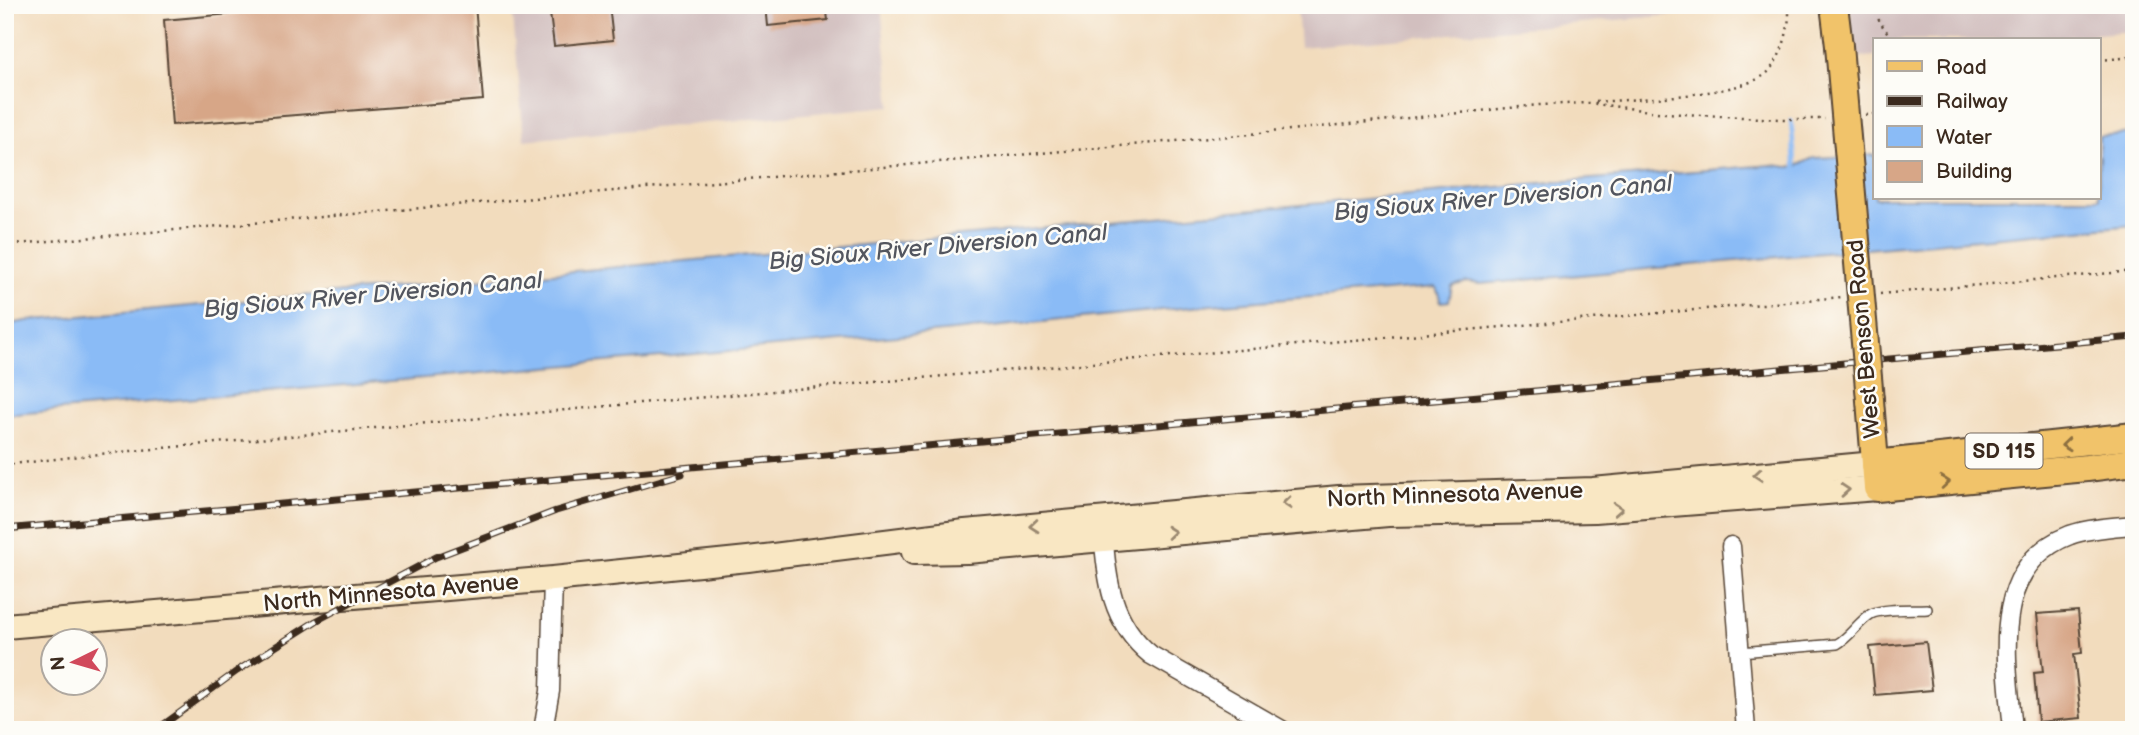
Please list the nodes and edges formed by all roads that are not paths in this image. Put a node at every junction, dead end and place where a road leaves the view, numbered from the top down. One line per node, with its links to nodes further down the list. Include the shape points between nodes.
1 (1834, 5): 4 (main road, West Benson Road, bridge)
2 (2134, 436): 4 (main road, North Minnesota Avenue / SD 115, one-way to 4)
3 (2134, 462): 4 (main road, North Minnesota Avenue / SD 115, one-way to 3)
4 (1876, 476): 6 (main road, North Minnesota Avenue, via 1386,495)
5 (2134, 525): 15 (street, via 2069,536 2037,557 2025,572 2009,605 2006,626)
6 (1102, 529): 8 (main road, North Minnesota Avenue, via 965,532); 13 (street, via 1113,602 1139,645)
7 (1731, 546): 11 (street)
8 (553, 579): 10 (main road, North Minnesota Avenue); 12 (street, via 550,691)
9 (1927, 609): 11 (lane, via 1869,615 1837,644)
10 (5, 626)
11 (1740, 652): 14 (street)
12 (543, 730)
13 (1282, 730)
14 (1746, 730)
15 (2013, 730)

